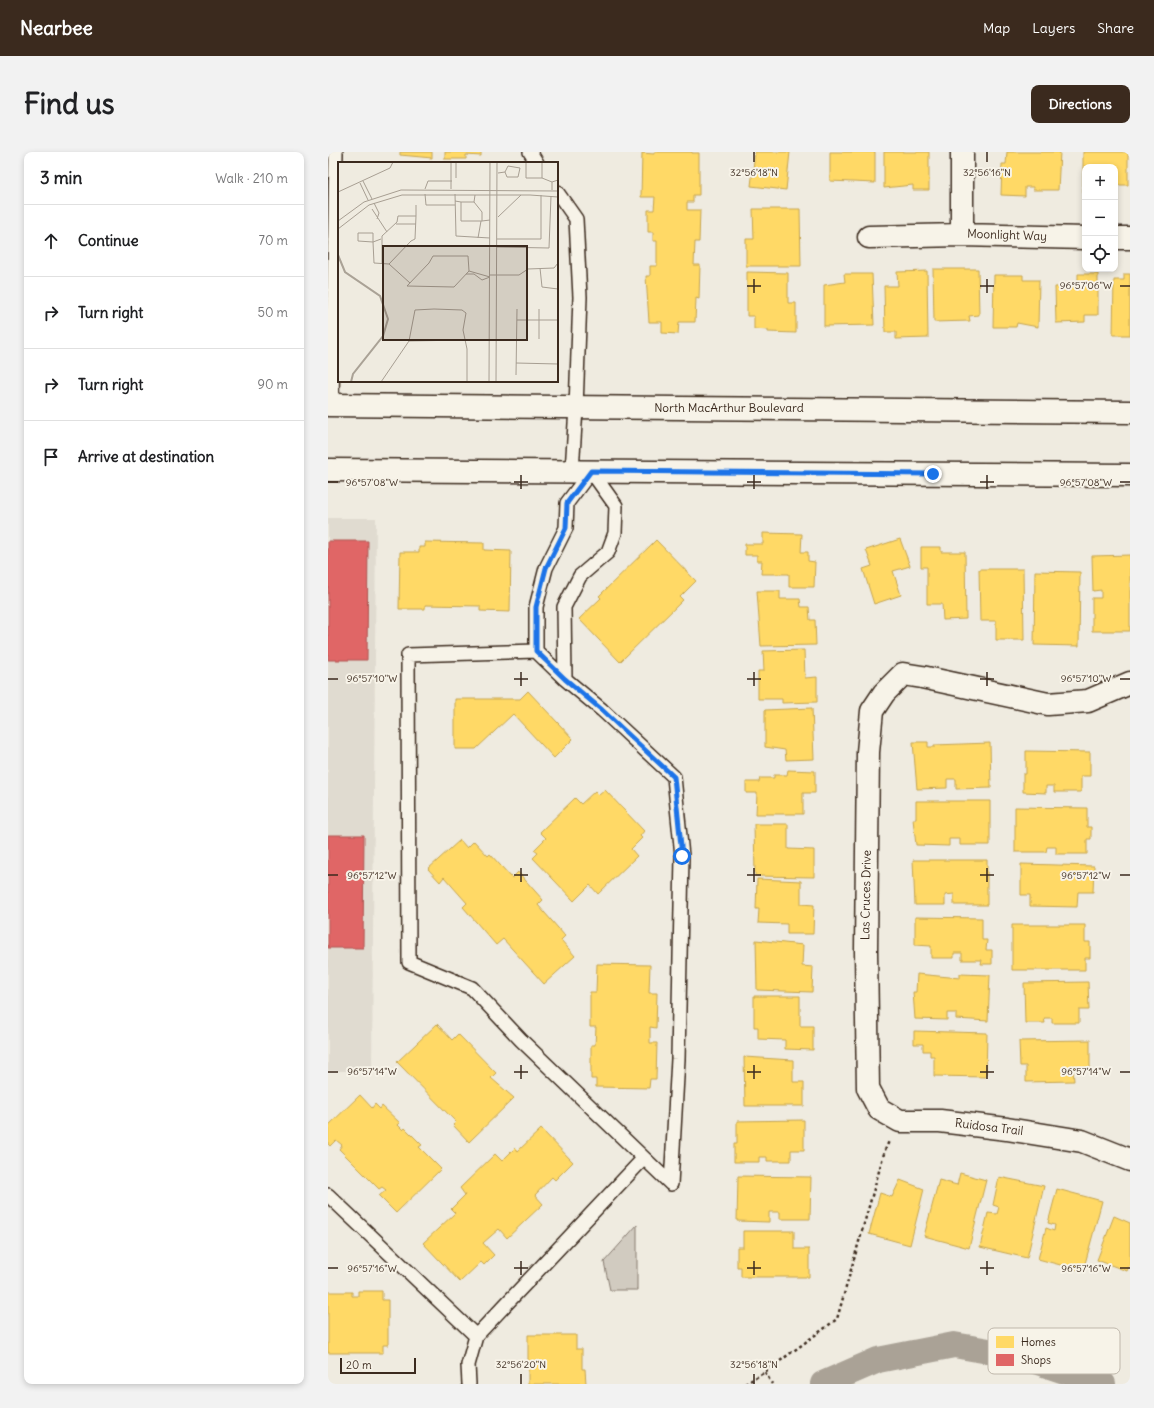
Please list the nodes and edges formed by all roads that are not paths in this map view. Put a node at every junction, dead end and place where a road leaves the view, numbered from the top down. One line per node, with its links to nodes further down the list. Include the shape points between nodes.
1 (336, 152): 11 (lane)
2 (530, 152): 4 (lane)
3 (962, 152): 6 (main road, Moonlight Way)
4 (536, 162)
5 (558, 193): 12 (lane, via 576,219 580,297)
6 (962, 235): 7 (main road); 8 (main road, Moonlight Way)
7 (869, 237)
8 (1082, 238)
9 (1118, 238): 10 (main road)
10 (1130, 238)
11 (330, 406): 12 (main road, North MacArthur Boulevard)
12 (576, 408): 13 (main road, North MacArthur Boulevard); 15 (lane)
13 (1130, 412)
14 (328, 470): 15 (main road)
15 (581, 471): 16 (main road); 17 (lane, via 567,503 566,528 546,568 536,607); 18 (lane, via 616,506 615,533 608,552 580,576 564,607)
16 (1130, 475)
17 (536, 651): 18 (lane); 21 (lane, via 408,655 409,962 472,988 521,1040)
18 (565, 679): 21 (lane, via 674,777 682,856 678,1059 671,1184)
19 (1130, 683): 20 (main road, Las Cruces Drive, via 1088,701 1048,704 903,674 884,693 872,711 868,752)
20 (868, 1080): 22 (main road, Ruidosa Trail, via 868,1088 879,1109 900,1121 947,1122 1082,1141)
21 (644, 1158): 24 (lane)
22 (1130, 1160)
23 (328, 1195): 24 (lane)
24 (476, 1336): 25 (lane, via 468,1365)
25 (469, 1384)

